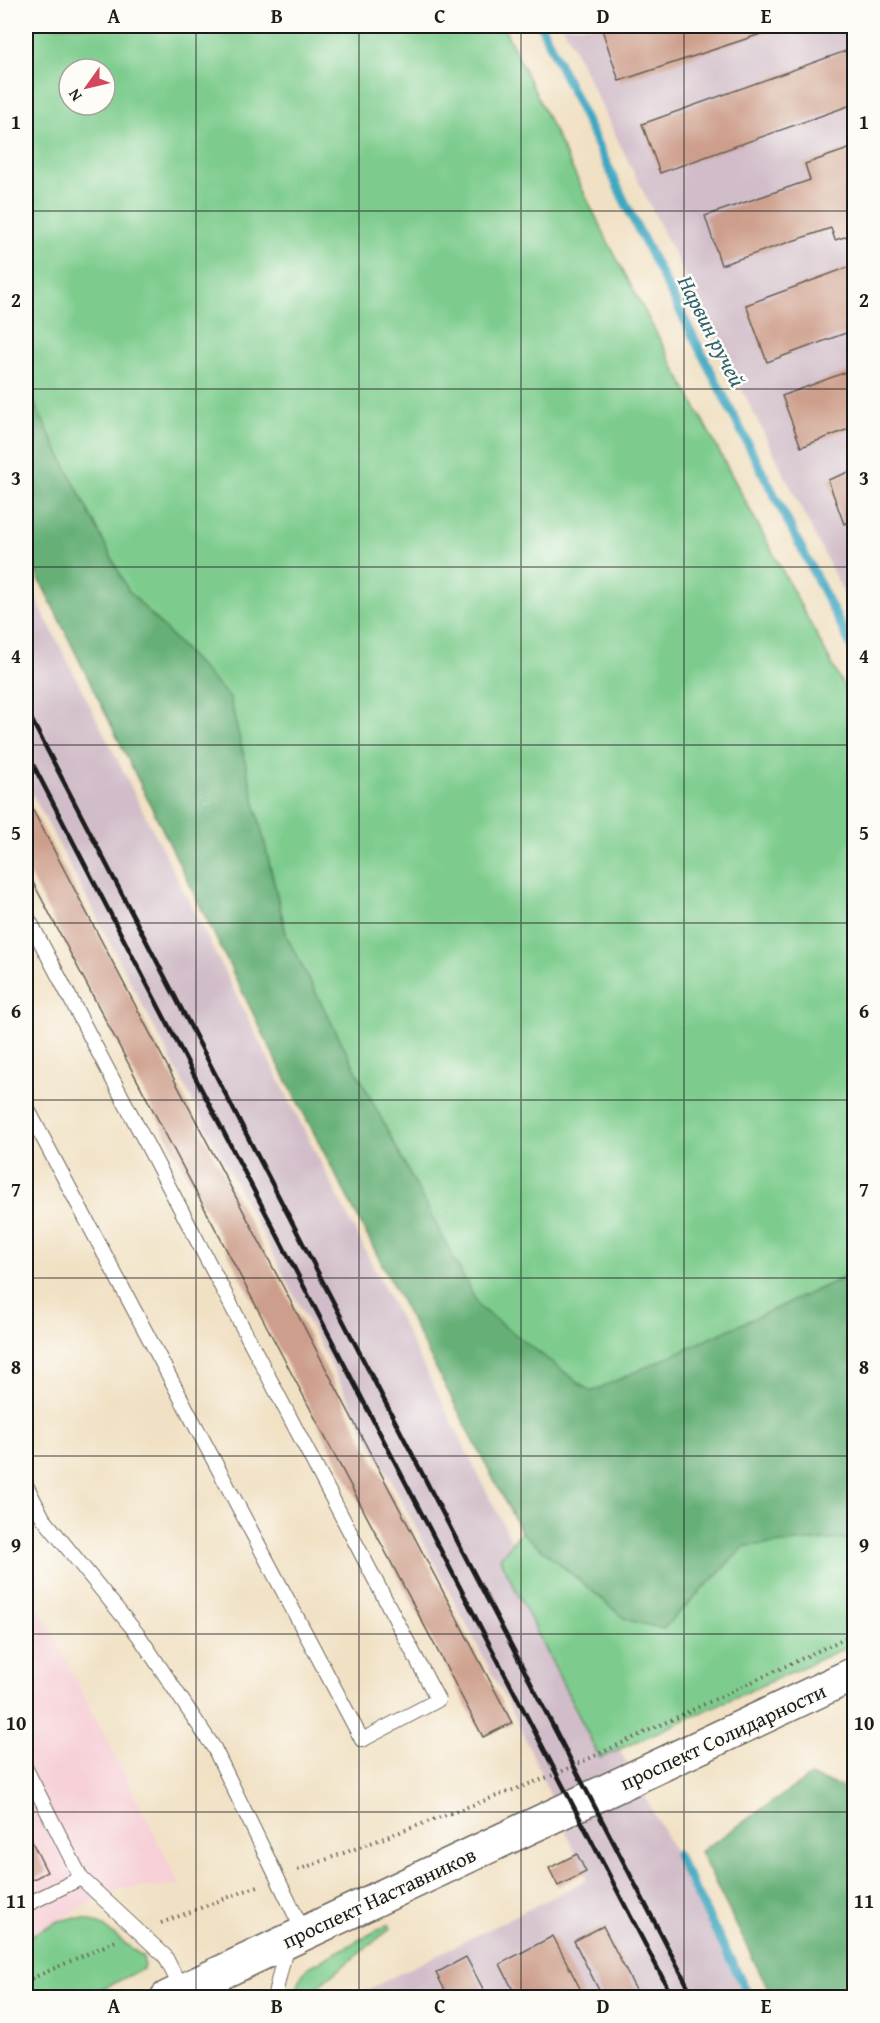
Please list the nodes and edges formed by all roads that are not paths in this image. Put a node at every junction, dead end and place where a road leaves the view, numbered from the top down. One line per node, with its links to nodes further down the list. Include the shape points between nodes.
1 (26, 914): 2 (lane, via 438,1700 362,1740)
2 (26, 1106)
3 (26, 1485): 4 (lane)
4 (30, 1506): 10 (lane, via 139,1636 214,1748)
5 (855, 1674): 7 (main road, проспект Солидарности)
6 (26, 1769): 8 (lane)
7 (591, 1799): 10 (main road, проспект Наставников)
8 (81, 1878): 9 (lane); 11 (lane, via 165,1956)
9 (26, 1905)
10 (296, 1937): 11 (main road, проспект Наставников); 12 (lane)
11 (175, 1994)
12 (274, 1998)

